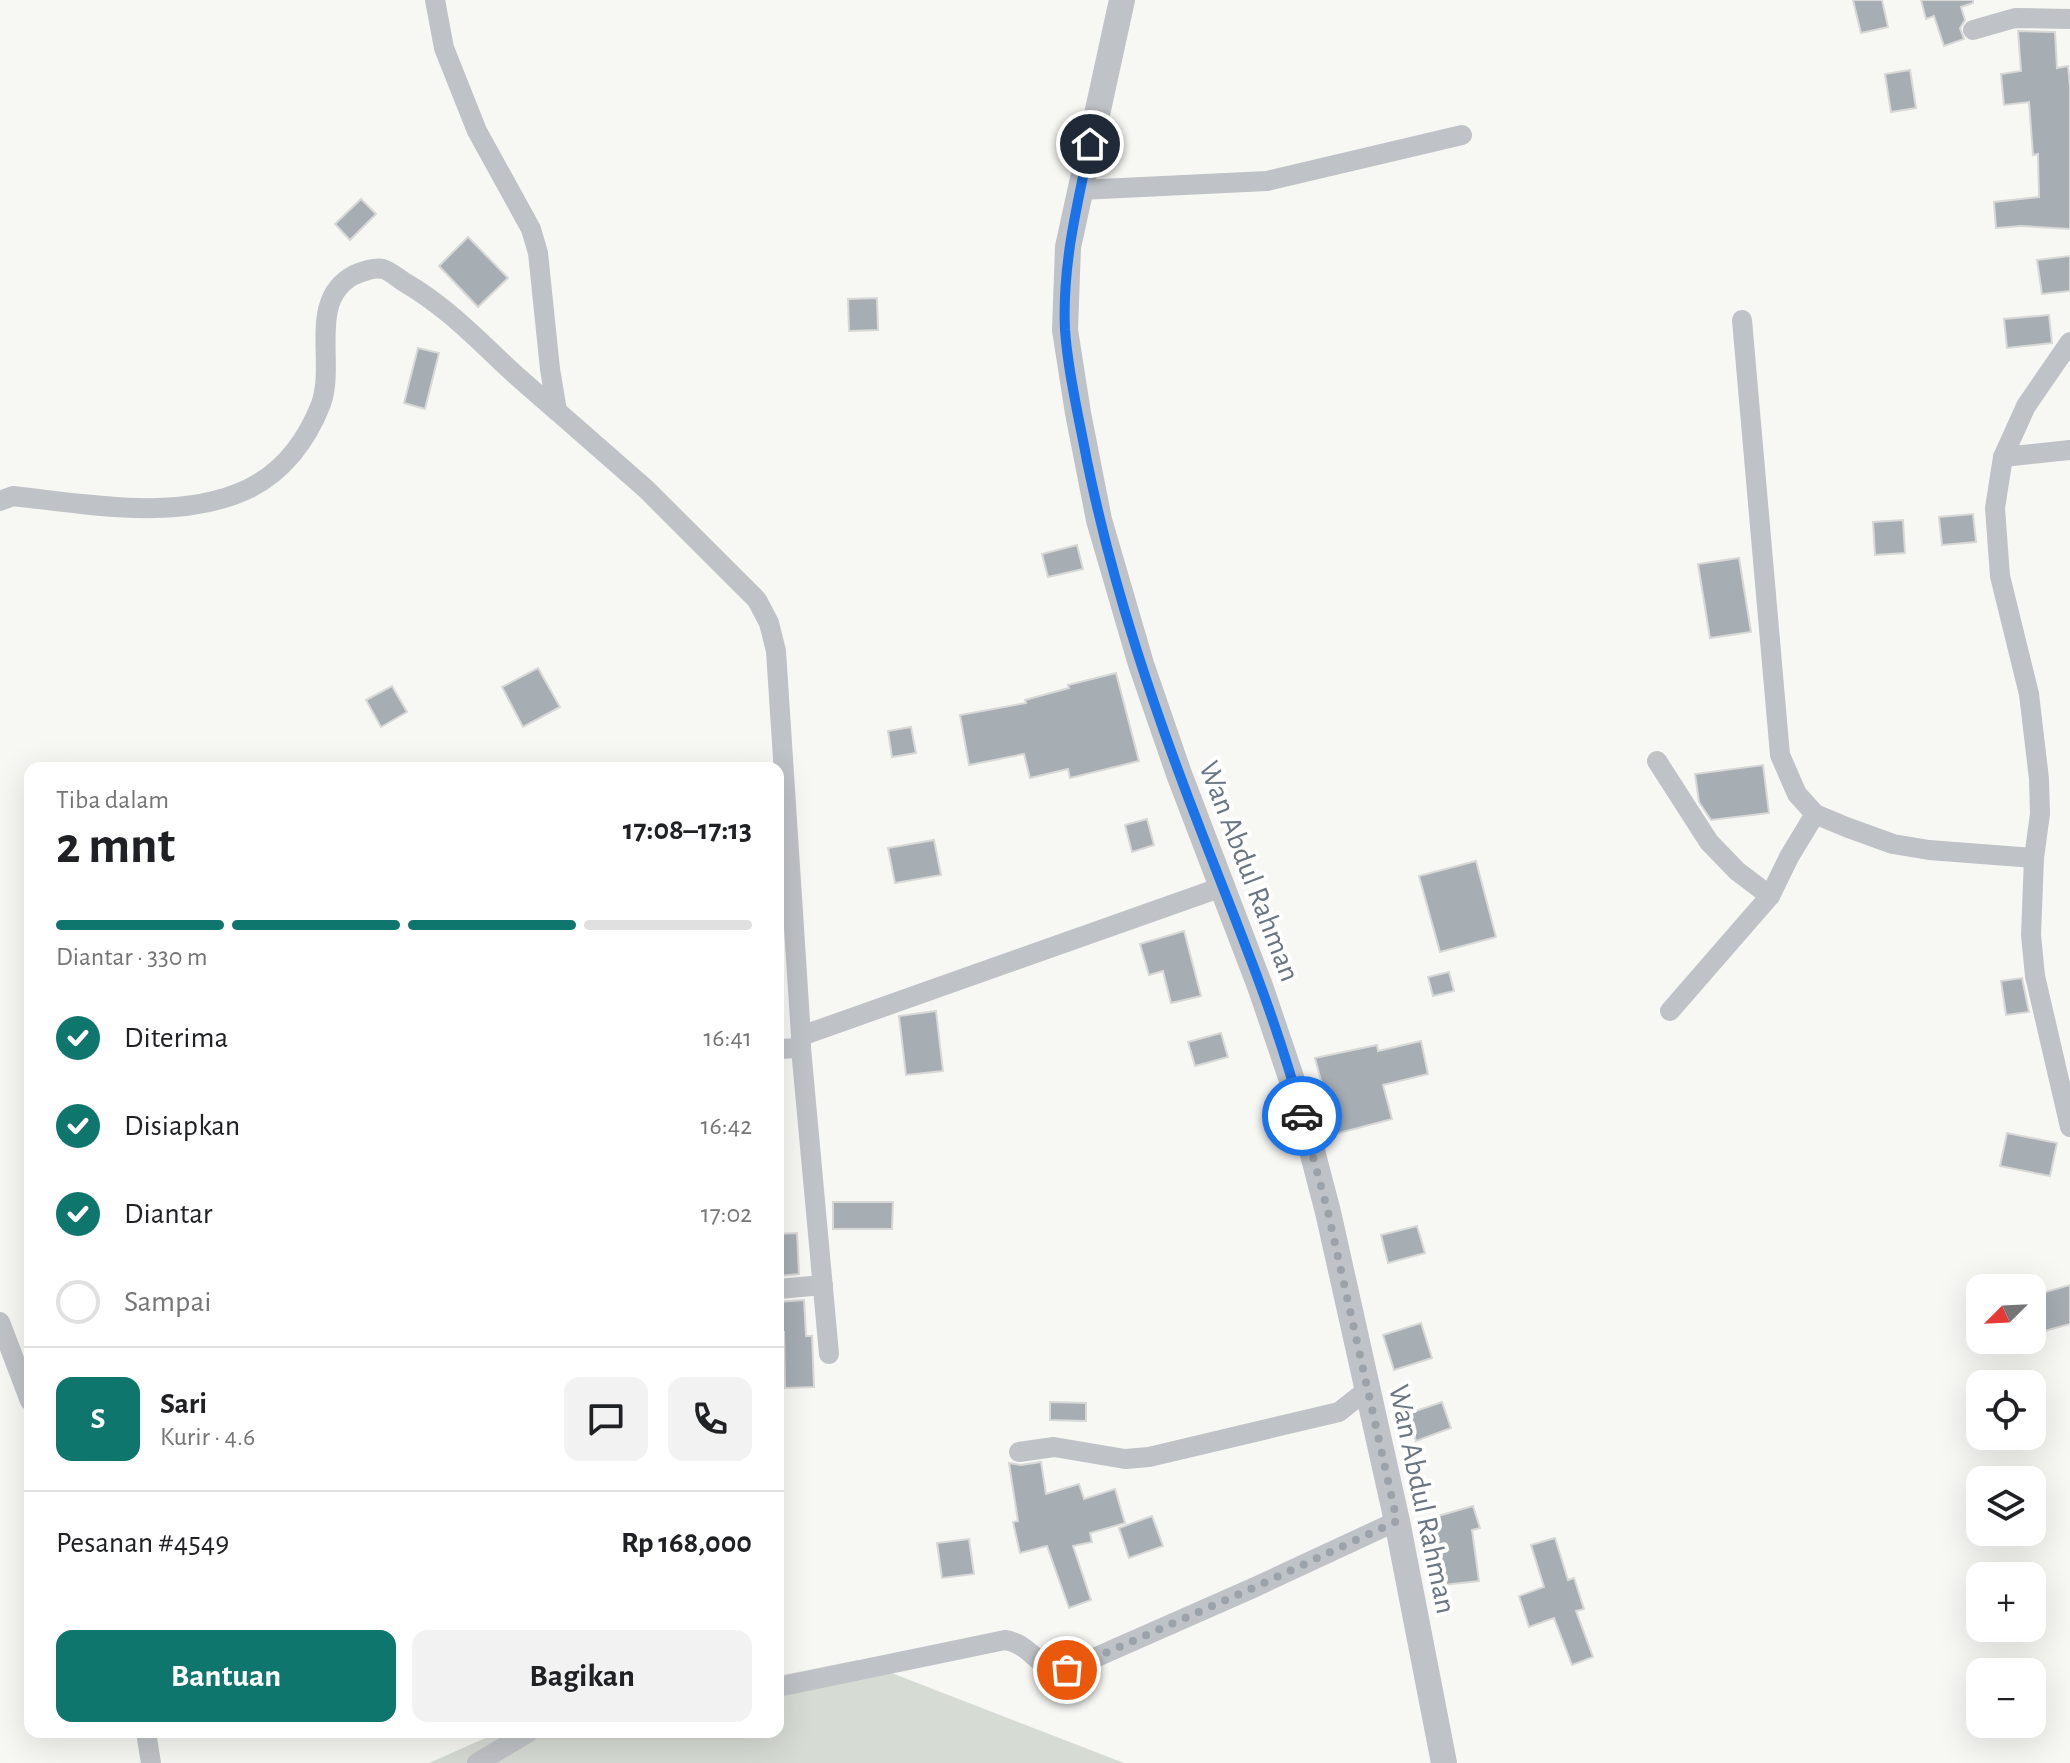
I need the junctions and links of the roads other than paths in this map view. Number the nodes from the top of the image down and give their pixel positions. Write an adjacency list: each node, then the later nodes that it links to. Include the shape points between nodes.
1 (435, 0): 10 (street, via 444,48 477,131 531,229)
2 (1122, 0): 6 (street, Wan Abdul Rahman)
3 (2070, 19): 4 (street, via 2015,18)
4 (1973, 30)
5 (1462, 135): 6 (street, via 1267,181)
6 (1080, 190): 19 (street, Wan Abdul Rahman, via 1068,247 1065,330 1096,505 1141,664)
7 (1742, 320): 16 (street, via 1780,755 1797,794)
8 (2070, 342): 9 (street)
9 (2062, 367): 12 (street, via 2026,406)
10 (557, 411): 13 (street, via 424,293 382,269 361,272 331,295 322,402 297,450 281,468 247,490 204,503 161,507 13,496); 15 (street, via 646,489 757,600 776,651)
11 (2070, 450): 12 (street)
12 (2003, 457): 18 (street, via 1995,508 2000,576 2029,694 2040,814)
13 (0, 501)
14 (1657, 761): 20 (street, via 1709,842)
15 (781, 762)
16 (1815, 814): 18 (street, via 1893,844); 20 (street)
17 (784, 830): 22 (street)
18 (2034, 858): 24 (street, via 2035,976)
19 (1222, 887): 22 (street); 30 (street, Wan Abdul Rahman, via 1299,1101)
20 (1770, 896): 21 (street)
21 (1670, 1011)
22 (801, 1042): 23 (street); 25 (street)
23 (784, 1047)
24 (2070, 1127)
25 (823, 1285): 26 (street); 28 (street)
26 (784, 1288)
27 (0, 1322): 29 (street)
28 (829, 1354)
29 (24, 1385)
30 (1368, 1389): 31 (street, via 1339,1412 1149,1457 1125,1459 1054,1447); 32 (street, Wan Abdul Rahman)
31 (1019, 1452)
32 (1397, 1521): 33 (street, via 1067,1670 1047,1668 1016,1641 1005,1640); 38 (street, Wan Abdul Rahman)
33 (784, 1686)
34 (147, 1738): 36 (street)
35 (519, 1738): 37 (street)
36 (151, 1763)
37 (477, 1763)
38 (1444, 1763)

